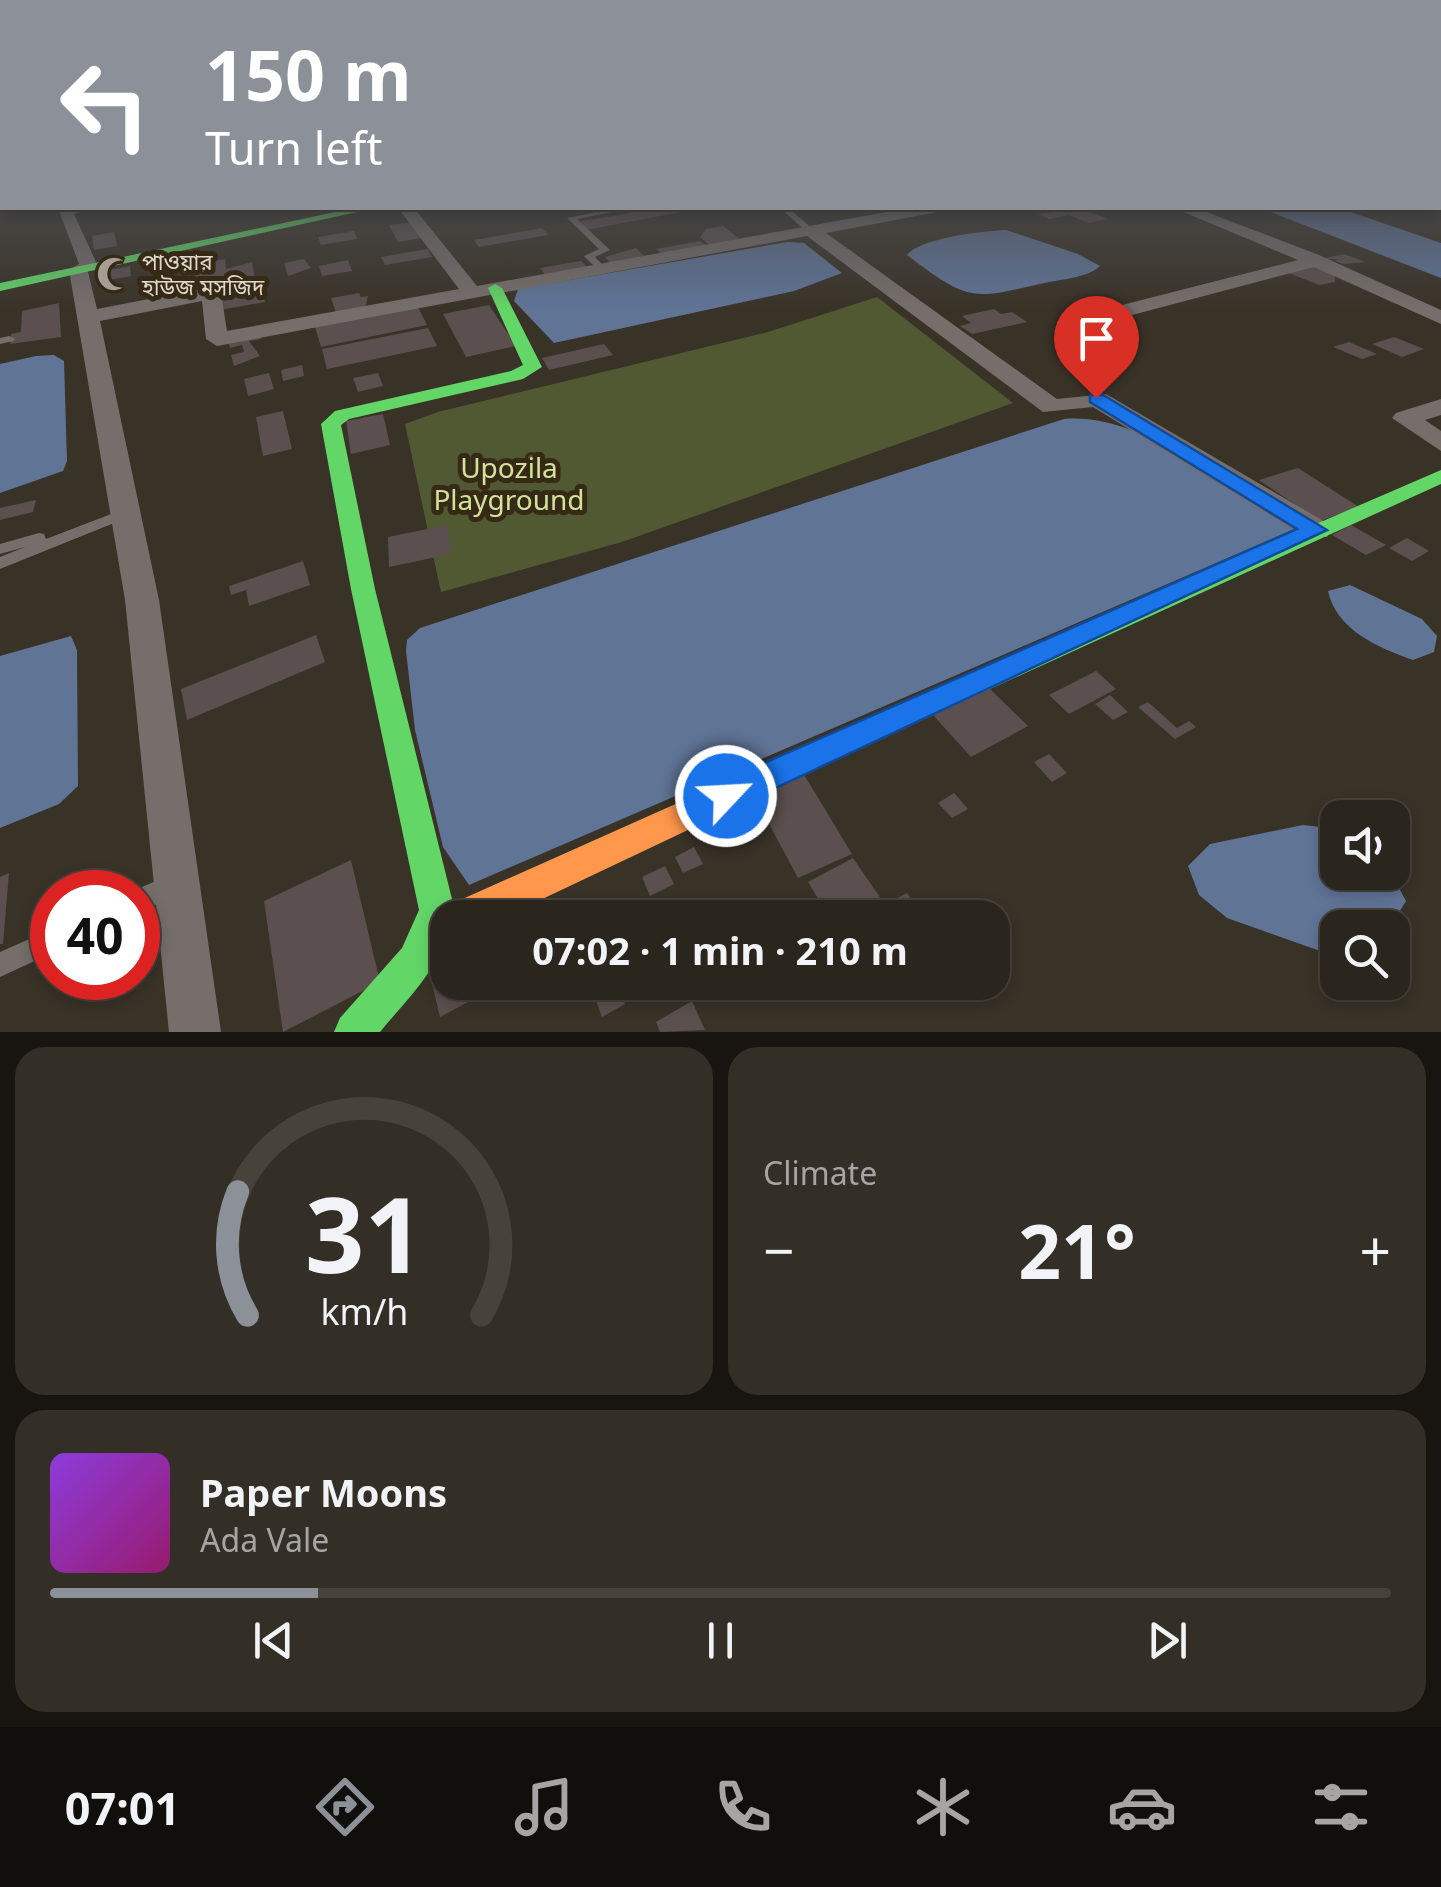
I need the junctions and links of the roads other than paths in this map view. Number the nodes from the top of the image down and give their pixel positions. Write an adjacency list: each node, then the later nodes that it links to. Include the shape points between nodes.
1 (65, 214): 11 (street)
2 (317, 214): 11 (street)
3 (339, 214): 11 (street)
4 (412, 214): 14 (street)
5 (593, 214): 12 (lane, via 571,218 605,250 589,256)
6 (791, 214): 9 (lane)
7 (898, 214): 9 (street)
8 (1198, 214): 10 (street)
9 (810, 230): 12 (street); 22 (street, via 1052,407 1096,398)
10 (1316, 261): 16 (street); 17 (street)
11 (83, 266): 13 (street); 15 (street)
12 (601, 268): 14 (street)
13 (0, 284)
14 (484, 291): 15 (street, via 217,339 211,293); 27 (street, via 533,367 342,414 331,424)
15 (90, 317): 21 (street)
16 (1441, 318)
17 (1084, 322)
18 (1441, 407): 19 (street, via 1405,418)
19 (1441, 442)
20 (1441, 476): 22 (street)
21 (124, 514): 23 (lane); 24 (lane); 25 (street, via 157,698)
22 (1316, 530): 28 (street)
23 (0, 549)
24 (0, 563)
25 (175, 884): 26 (lane); 32 (street)
26 (160, 891)
27 (434, 900)
28 (500, 900)
29 (430, 945): 33 (street)
30 (30, 951): 31 (lane)
31 (0, 965)
32 (195, 1032)
33 (354, 1032)

